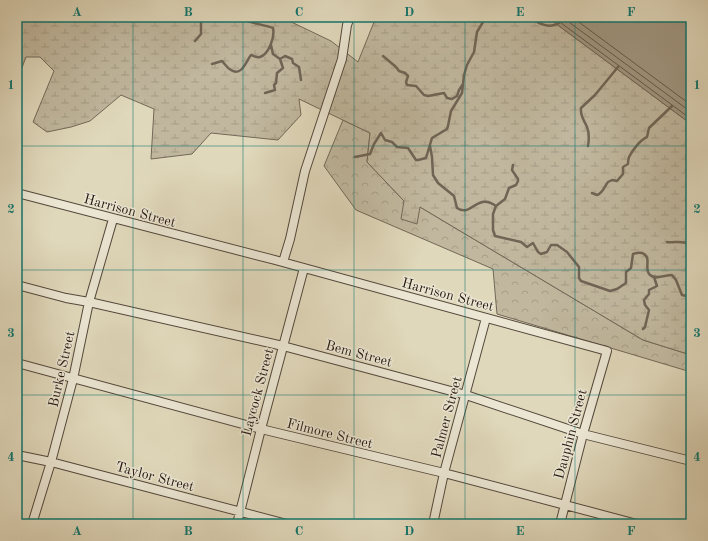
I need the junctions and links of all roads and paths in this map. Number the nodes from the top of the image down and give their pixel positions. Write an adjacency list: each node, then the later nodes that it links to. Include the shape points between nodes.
1 (350, 17): 4 (street, via 342,59 305,171)
2 (17, 193): 3 (street, Harrison Street)
3 (113, 219): 4 (street, Harrison Street); 7 (street, Burke Street)
4 (283, 262): 5 (street, Harrison Street)
5 (304, 268): 8 (street, Harrison Street); 9 (street, Laycock Street)
6 (17, 285): 7 (street, Bem Street)
7 (89, 302): 9 (street, Bem Street); 12 (street, Burke Street)
8 (486, 318): 10 (street, Harrison Street); 13 (street, Palmer Street)
9 (283, 346): 13 (street, Bem Street); 14 (street, Laycock Street)
10 (607, 351): 15 (street, Dauphin Street)
11 (17, 363): 12 (street, Filmore Street)
12 (72, 379): 14 (street, Filmore Street); 18 (street, Burke Street)
13 (466, 395): 15 (street, Bem Street); 19 (street, Palmer Street)
14 (261, 430): 19 (street, Filmore Street); 21 (street, Laycock Street)
15 (583, 434): 17 (street, Bem Street); 20 (street, Dauphin Street)
16 (17, 455): 18 (street, Taylor Street)
17 (691, 461)
18 (51, 462): 21 (street, Taylor Street); 22 (street, Burke Street)
19 (444, 474): 20 (street, Filmore Street); 25 (street, Palmer Street)
20 (564, 505): 26 (street, Dauphin Street); 27 (street, Filmore Street)
21 (240, 512): 23 (street, Laycock Street); 24 (street, Taylor Street)
22 (32, 524)
23 (237, 524)
24 (287, 524)
25 (433, 524)
26 (560, 524)
27 (637, 524)

